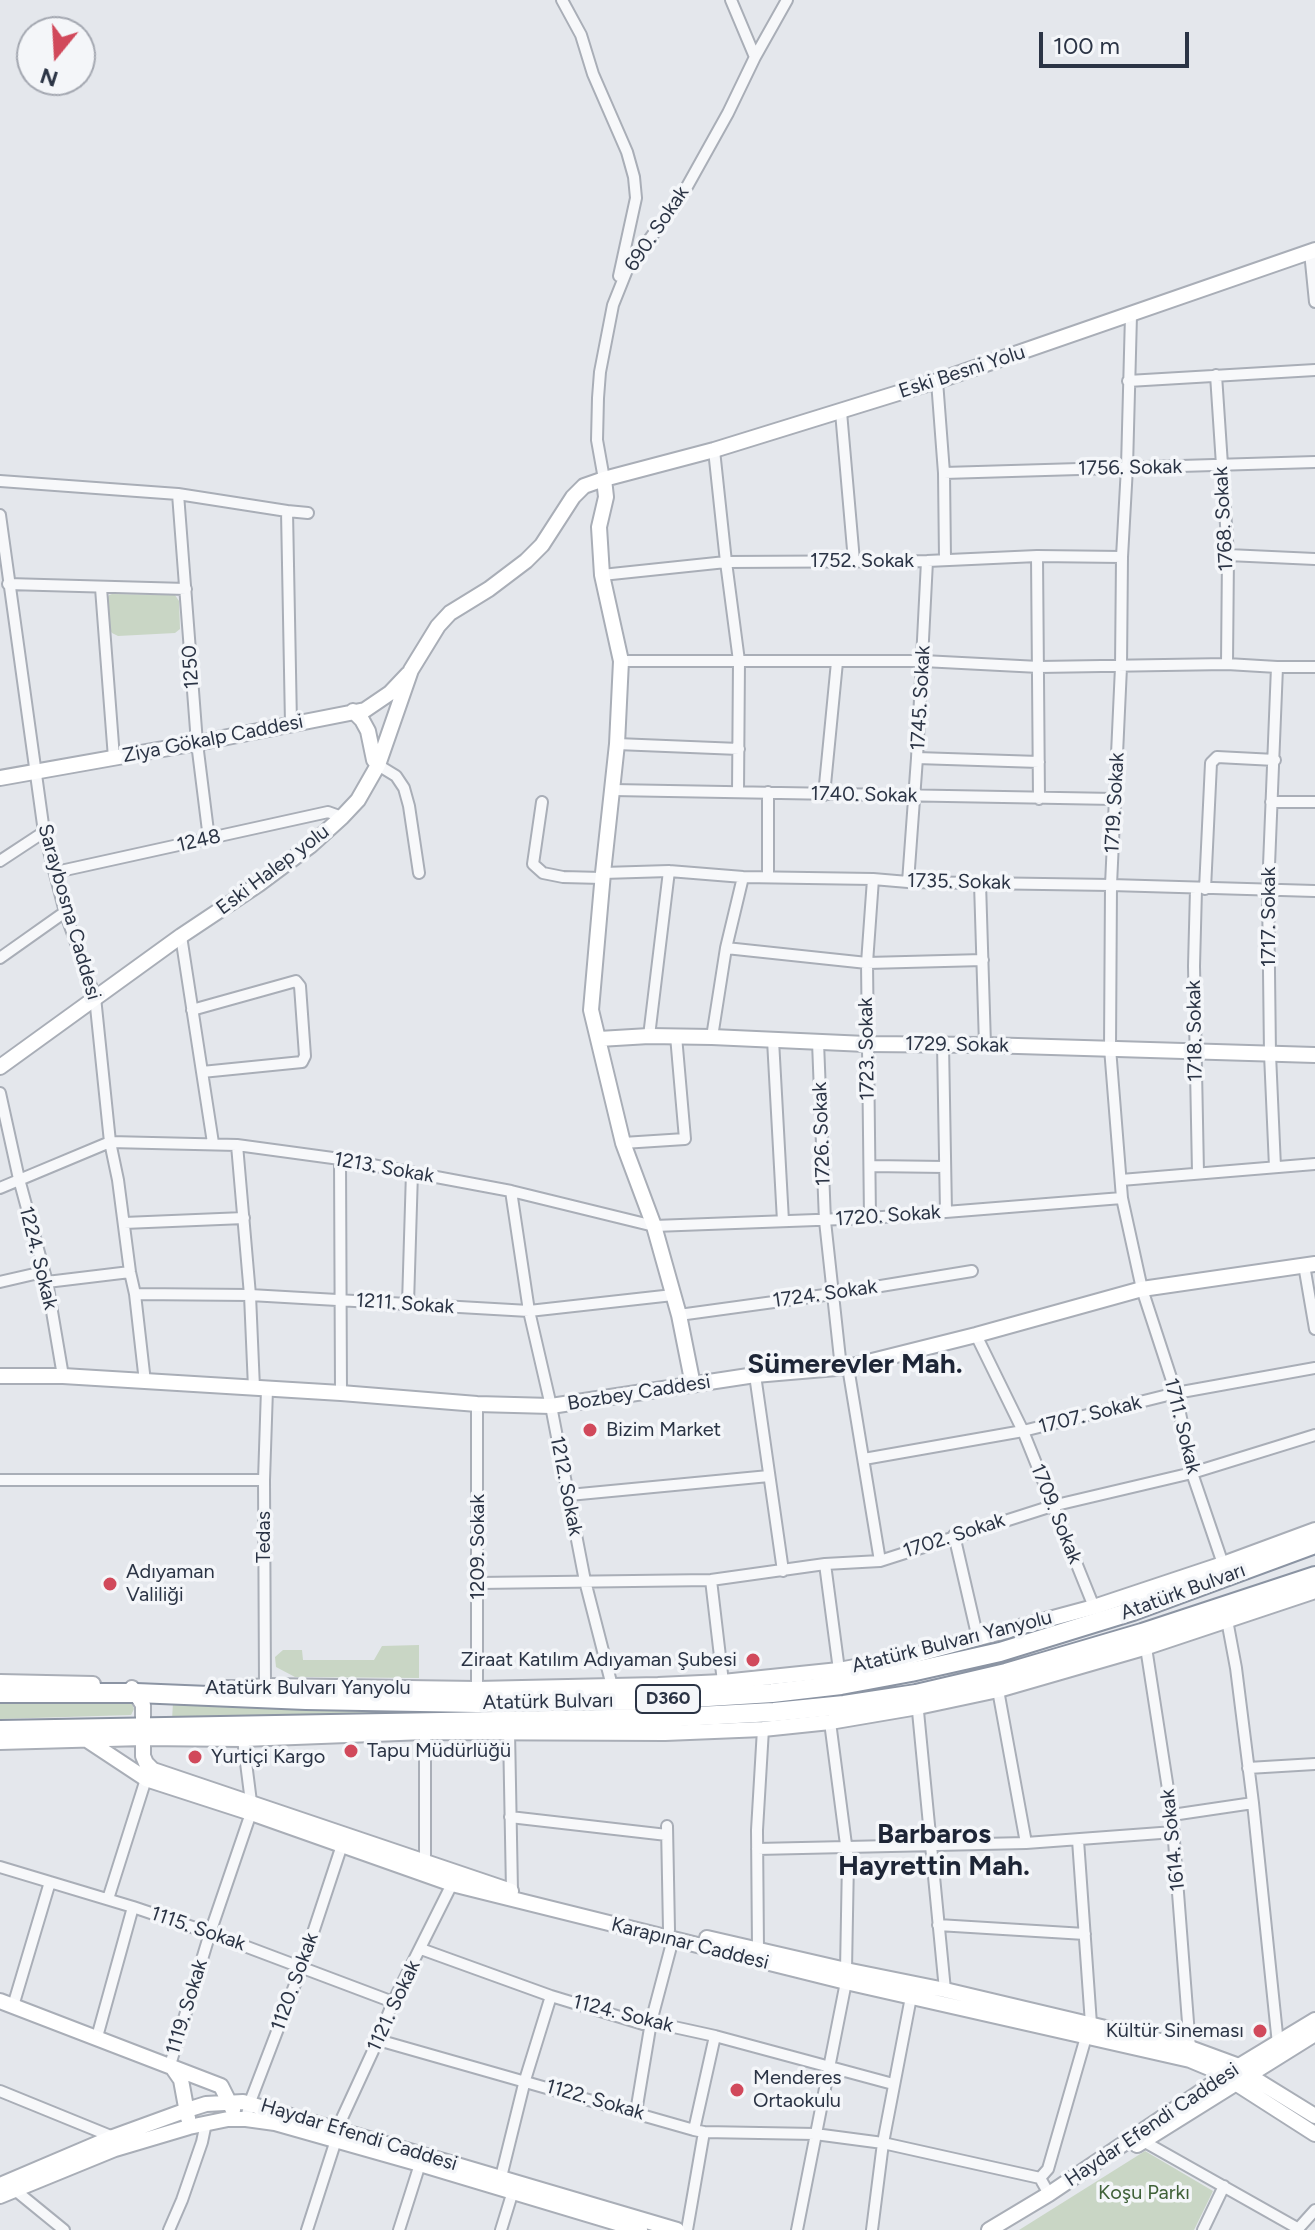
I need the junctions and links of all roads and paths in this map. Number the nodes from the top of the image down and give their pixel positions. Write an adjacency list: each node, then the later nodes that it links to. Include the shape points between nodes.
1 (562, 0): 7 (street, via 581,35 634,177 636,198)
2 (731, 0): 4 (street)
3 (787, 0): 4 (street, 690. Sokak)
4 (755, 57): 7 (street, 690. Sokak, via 684,192 627,270)
5 (1313, 251): 6 (street); 8 (street, Eski Besni Yolu)
6 (1315, 302)
7 (613, 305): 19 (street, 690. Sokak, via 598,398 597,440)
8 (1131, 315): 11 (street, Eski Besni Yolu); 12 (street, 1719. Sokak)
9 (1315, 370): 10 (street)
10 (1216, 375): 12 (street); 16 (street, 1768. Sokak)
11 (937, 381): 13 (street, Eski Besni Yolu); 18 (street)
12 (1128, 381): 17 (street, 1719. Sokak)
13 (841, 412): 14 (street, Eski Besni Yolu); 30 (street)
14 (714, 450): 19 (street, Eski Besni Yolu); 32 (street)
15 (1315, 462): 16 (street, 1756. Sokak)
16 (1221, 466): 17 (street, 1756. Sokak); 25 (street, 1768. Sokak)
17 (1127, 467): 18 (street, 1756. Sokak); 27 (street, 1719. Sokak)
18 (944, 473): 28 (street)
19 (604, 479): 33 (street); 47 (street, Eski Halep yolu, via 573,497 526,561 450,613)
20 (0, 481): 21 (street)
21 (178, 494): 22 (street); 36 (street, 1250)
22 (287, 511): 23 (street); 49 (street)
23 (308, 513)
24 (0, 515): 34 (street, Saraybosna Caddesi)
25 (1228, 555): 29 (street); 42 (street, 1768. Sokak)
26 (1037, 556): 27 (street, 1752. Sokak); 28 (street, 1752. Sokak); 43 (street)
27 (1122, 557): 44 (street, 1719. Sokak)
28 (945, 559): 31 (street, 1752. Sokak)
29 (1315, 559)
30 (854, 561): 31 (street, 1752. Sokak); 32 (street, 1752. Sokak)
31 (927, 561): 40 (street, 1745. Sokak)
32 (726, 562): 33 (street, 1752. Sokak); 39 (street)
33 (602, 575): 38 (street)
34 (8, 584): 35 (street); 37 (street, Saraybosna Caddesi)
35 (101, 588): 36 (street); 53 (street)
36 (186, 589): 50 (street, 1250)
37 (6, 605): 58 (street, Saraybosna Caddesi)
38 (621, 661): 39 (street); 51 (street)
39 (739, 661): 41 (street); 52 (street)
40 (923, 661): 41 (street); 43 (street); 54 (street, 1745. Sokak)
41 (837, 662): 63 (street)
42 (1227, 664): 44 (street); 45 (street)
43 (1039, 667): 44 (street); 56 (street)
44 (1121, 667): 66 (street, 1719. Sokak)
45 (1277, 667): 46 (street); 55 (street, 1717. Sokak)
46 (1315, 667)
47 (411, 670): 48 (street, Ziya Gökalp Caddesi, via 376,703); 57 (street, Eski Halep yolu)
48 (353, 711): 49 (street, Ziya Gökalp Caddesi); 57 (street, via 368,731)
49 (291, 724): 50 (street, Ziya Gökalp Caddesi)
50 (197, 743): 53 (street, Ziya Gökalp Caddesi); 72 (street, 1250)
51 (617, 744): 52 (street); 60 (street)
52 (739, 749): 61 (street)
53 (114, 758): 58 (street, Ziya Gökalp Caddesi)
54 (917, 758): 56 (street); 64 (street, 1745. Sokak)
55 (1275, 760): 68 (street, 1717. Sokak); 84 (street, 1718. Sokak, via 1217,757 1211,763)
56 (1039, 762): 65 (street)
57 (378, 765): 70 (street, Eski Halep yolu); 76 (street, via 404,788)
58 (34, 771): 59 (street, Ziya Gökalp Caddesi); 71 (street, Saraybosna Caddesi)
59 (0, 778)
60 (613, 790): 61 (street, 1740. Sokak); 77 (street)
61 (738, 792): 62 (street, 1740. Sokak)
62 (768, 792): 63 (street, 1740. Sokak); 79 (street)
63 (824, 795): 64 (street, 1740. Sokak)
64 (914, 796): 65 (street, 1740. Sokak); 81 (street, 1745. Sokak)
65 (1039, 799): 66 (street, 1740. Sokak)
66 (1115, 799): 83 (street, 1719. Sokak)
67 (542, 802): 77 (street, 1735. Sokak, via 533,864 543,873 563,877)
68 (1271, 802): 69 (street); 85 (street, 1717. Sokak)
69 (1315, 802)
70 (342, 817): 72 (street, 1248, via 328,812); 88 (street, Eski Halep yolu, via 259,884)
71 (44, 832): 73 (street); 75 (street, Saraybosna Caddesi)
72 (209, 839): 75 (street, 1248)
73 (0, 861)
74 (669, 871): 77 (street, 1735. Sokak); 78 (street, 1735. Sokak); 95 (street)
75 (56, 872): 87 (street, Saraybosna Caddesi)
76 (419, 873)
77 (602, 876): 98 (street, via 591,1010)
78 (743, 877): 79 (street, 1735. Sokak); 89 (street)
79 (768, 877): 80 (street, 1735. Sokak)
80 (873, 879): 81 (street, 1735. Sokak); 92 (street, 1723. Sokak)
81 (908, 882): 82 (street, 1735. Sokak)
82 (980, 883): 83 (street, 1735. Sokak); 91 (street)
83 (1111, 885): 84 (street, 1735. Sokak); 104 (street, 1719. Sokak)
84 (1201, 889): 85 (street, 1735. Sokak); 105 (street, 1718. Sokak, via 1194,966)
85 (1268, 890): 86 (street, 1735. Sokak); 106 (street, 1717. Sokak)
86 (1315, 891)
87 (65, 912): 90 (street); 93 (street, Saraybosna Caddesi)
88 (181, 936): 93 (street, Eski Halep yolu); 94 (street)
89 (726, 948): 92 (street); 97 (street)
90 (0, 958)
91 (983, 960): 92 (street); 103 (street)
92 (867, 963): 101 (street, 1723. Sokak)
93 (95, 997): 108 (street, Eski Halep yolu); 111 (street, Saraybosna Caddesi)
94 (192, 1010): 109 (street); 109 (street, via 296,981 300,986 302,1062)
95 (649, 1036): 96 (street, 1729. Sokak); 98 (street, 1729. Sokak)
96 (676, 1036): 97 (street, 1729. Sokak); 113 (street, via 685,1139)
97 (712, 1037): 99 (street, 1729. Sokak)
98 (599, 1039): 113 (street)
99 (773, 1040): 100 (street, 1729. Sokak); 130 (street)
100 (818, 1042): 101 (street, 1729. Sokak); 131 (street, 1726. Sokak)
101 (866, 1044): 102 (street, 1729. Sokak); 117 (street, 1723. Sokak)
102 (943, 1044): 103 (street, 1729. Sokak); 118 (street)
103 (985, 1045): 104 (street, 1729. Sokak)
104 (1110, 1048): 105 (street, 1729. Sokak); 123 (street, 1719. Sokak)
105 (1196, 1051): 106 (street, 1729. Sokak); 121 (street, 1718. Sokak)
106 (1270, 1054): 107 (street, 1729. Sokak); 119 (street, 1717. Sokak)
107 (1315, 1055)
108 (0, 1067)
109 (202, 1072): 112 (street)
110 (0, 1093): 122 (street, 1224. Sokak)
111 (110, 1142): 112 (street, 1213. Sokak); 122 (street); 132 (street, Saraybosna Caddesi)
112 (213, 1143): 114 (street, 1213. Sokak)
113 (623, 1143): 133 (street)
114 (237, 1145): 115 (street, 1213. Sokak); 128 (street, Tedas)
115 (340, 1159): 120 (street, 1213. Sokak); 144 (street)
116 (1315, 1164): 119 (street)
117 (870, 1166): 118 (street); 129 (street, 1723. Sokak)
118 (945, 1167): 127 (street)
119 (1275, 1167): 121 (street)
120 (412, 1172): 125 (street, 1213. Sokak); 145 (street)
121 (1198, 1173): 123 (street)
122 (19, 1179): 124 (street); 137 (street, 1224. Sokak)
123 (1121, 1180): 126 (street, 1719. Sokak)
124 (0, 1188)
125 (511, 1191): 133 (street, 1213. Sokak); 146 (street, 1212. Sokak)
126 (1122, 1198): 127 (street, 1720. Sokak); 139 (street, 1719. Sokak)
127 (946, 1212): 129 (street, 1720. Sokak)
128 (244, 1218): 132 (street); 142 (street, Tedas)
129 (870, 1218): 131 (street, 1720. Sokak)
130 (783, 1221): 131 (street, 1720. Sokak); 133 (street, 1720. Sokak)
131 (825, 1221): 141 (street, 1726. Sokak)
132 (124, 1223): 136 (street, Saraybosna Caddesi)
133 (654, 1226): 143 (street)
134 (1309, 1264): 139 (street, Bozbey Caddesi); 148 (street)
135 (972, 1271): 141 (street, 1724. Sokak)
136 (130, 1272): 137 (street); 140 (street, Saraybosna Caddesi)
137 (45, 1277): 138 (street); 154 (street, 1224. Sokak)
138 (0, 1282)
139 (1142, 1289): 149 (street, Bozbey Caddesi); 159 (street, 1711. Sokak)
140 (135, 1294): 142 (street, 1211. Sokak); 155 (street, Saraybosna Caddesi)
141 (832, 1294): 147 (street, 1724. Sokak); 150 (street, 1726. Sokak)
142 (250, 1295): 144 (street, 1211. Sokak); 157 (street, Tedas)
143 (673, 1295): 146 (street, 1211. Sokak); 147 (street)
144 (340, 1300): 145 (street, 1211. Sokak); 158 (street)
145 (408, 1304): 146 (street, 1211. Sokak)
146 (529, 1311): 161 (street, 1212. Sokak)
147 (679, 1315): 156 (street)
148 (1315, 1329)
149 (976, 1335): 150 (street, Bozbey Caddesi); 162 (street, 1709. Sokak)
150 (844, 1367): 152 (street, Bozbey Caddesi); 164 (street, 1726. Sokak)
151 (1315, 1368): 159 (street, 1707. Sokak)
152 (755, 1375): 156 (street, Bozbey Caddesi); 166 (street)
153 (0, 1376): 154 (street, Bozbey Caddesi)
154 (63, 1376): 155 (street, Bozbey Caddesi)
155 (145, 1382): 157 (street, Bozbey Caddesi)
156 (693, 1385): 161 (street, Bozbey Caddesi)
157 (261, 1389): 158 (street, Bozbey Caddesi); 168 (street, Tedas)
158 (341, 1393): 160 (street, Bozbey Caddesi)
159 (1176, 1393): 162 (street, 1707. Sokak); 165 (street, 1711. Sokak)
160 (477, 1404): 161 (street, Bozbey Caddesi); 181 (street, 1209. Sokak)
161 (551, 1406): 169 (street, 1212. Sokak)
162 (1023, 1431): 164 (street, 1707. Sokak); 170 (street, 1709. Sokak)
163 (1315, 1435): 165 (street, 1702. Sokak)
164 (864, 1459): 174 (street, 1726. Sokak)
165 (1192, 1473): 170 (street, 1702. Sokak); 176 (street, 1711. Sokak)
166 (769, 1476): 169 (street); 177 (street)
167 (0, 1480): 168 (street)
168 (264, 1480): 191 (street, Tedas)
169 (569, 1495): 180 (street, 1212. Sokak)
170 (1052, 1506): 172 (street, 1702. Sokak); 184 (street, 1709. Sokak)
171 (1315, 1530): 176 (street, Atatürk Bulvarı Yanyolu)
172 (954, 1535): 174 (street, 1702. Sokak); 186 (street)
173 (1315, 1544): 193 (highway, Atatürk Bulvarı / D360, via 1133,1611 1000,1652 841,1685 660,1700 477,1703)
174 (880, 1561): 175 (street, 1702. Sokak)
175 (825, 1564): 177 (street, 1702. Sokak); 188 (street)
176 (1223, 1564): 184 (street, Atatürk Bulvarı Yanyolu)
177 (783, 1571): 179 (street, 1702. Sokak)
178 (1315, 1576): 183 (highway, Atatürk Bulvarı / D360)
179 (711, 1580): 180 (street, 1702. Sokak); 190 (street)
180 (585, 1581): 181 (street, 1702. Sokak); 192 (street, 1212. Sokak)
181 (478, 1583): 194 (street, 1209. Sokak)
182 (1315, 1591): 183 (street)
183 (1254, 1604): 185 (street); 187 (highway, Atatürk Bulvarı / D360)
184 (1094, 1607): 186 (street, Atatürk Bulvarı Yanyolu)
185 (1227, 1620): 187 (street); 208 (street)
186 (978, 1639): 188 (street, Atatürk Bulvarı Yanyolu)
187 (1144, 1640): 195 (street); 197 (highway, Atatürk Bulvarı / D360); 212 (street, 1614. Sokak)
188 (839, 1670): 190 (street, Atatürk Bulvarı Yanyolu)
189 (0, 1682): 193 (street, Atatürk Bulvarı Yanyolu)
190 (723, 1682): 192 (street, Atatürk Bulvarı Yanyolu)
191 (265, 1686): 193 (street, Atatürk Bulvarı Yanyolu); 194 (street, Atatürk Bulvarı Yanyolu)
192 (612, 1686): 194 (street, Atatürk Bulvarı Yanyolu)
193 (133, 1689): 196 (highway, Atatürk Bulvarı / D360); 203 (street, Karapınar Caddesi, via 143,1707)
194 (477, 1689)
195 (998, 1690): 197 (street); 216 (street)
196 (0, 1693)
197 (917, 1700): 198 (street); 203 (highway, Atatürk Bulvarı / D360, via 661,1718); 218 (street)
198 (830, 1722): 199 (street); 219 (street)
199 (763, 1729): 201 (street); 220 (street)
200 (0, 1730): 204 (highway, Atatürk Bulvarı / D360)
201 (509, 1731): 202 (street); 213 (street)
202 (425, 1732): 205 (street); 221 (street)
203 (143, 1733): 204 (highway, Atatürk Bulvarı / D360); 205 (street); 211 (street, Karapınar Caddesi, via 143,1756 153,1770)
204 (78, 1734): 206 (street); 209 (street, Karapınar Caddesi)
205 (243, 1739): 211 (street)
206 (0, 1742)
207 (1315, 1764): 208 (street)
208 (1248, 1768): 210 (street)
209 (146, 1779): 211 (street, Karapınar Caddesi); 226 (street)
210 (1253, 1803): 212 (street); 248 (street)
211 (251, 1807): 217 (street, Karapınar Caddesi); 221 (street, Karapınar Caddesi); 229 (street, 1119. Sokak)
212 (1172, 1815): 214 (street, 1614. Sokak)
213 (510, 1817): 225 (street); 230 (street, via 667,1831)
214 (1174, 1832): 215 (street); 249 (street, 1614. Sokak)
215 (1078, 1840): 216 (street); 231 (street)
216 (1026, 1843): 218 (street)
217 (342, 1845): 224 (street, Karapınar Caddesi); 234 (street, 1120. Sokak)
218 (930, 1845): 219 (street); 228 (street)
219 (847, 1847): 220 (street); 235 (street)
220 (757, 1849): 233 (street)
221 (425, 1862): 225 (street, Karapınar Caddesi)
222 (0, 1867): 223 (street, 1115. Sokak)
223 (50, 1882): 226 (street, 1115. Sokak); 240 (street)
224 (452, 1884): 230 (street, Karapınar Caddesi); 232 (street, 1121. Sokak)
225 (512, 1891): 230 (street, Karapınar Caddesi)
226 (108, 1899): 227 (street, 1115. Sokak)
227 (133, 1907): 229 (street, 1115. Sokak); 246 (street)
228 (938, 1925): 231 (street); 236 (street)
229 (210, 1933): 234 (street, 1115. Sokak); 251 (street, 1119. Sokak)
230 (671, 1934): 233 (street, Karapınar Caddesi); 235 (street, Karapınar Caddesi); 242 (street)
231 (1085, 1934): 243 (street)
232 (421, 1949): 237 (street, 1124. Sokak); 239 (street, 1121. Sokak)
233 (758, 1949): 235 (street, Karapınar Caddesi)
234 (302, 1966): 239 (street, 1115. Sokak); 259 (street, 1120. Sokak)
235 (846, 1976): 236 (street, Karapınar Caddesi); 238 (street, Karapınar Caddesi); 252 (street)
236 (945, 1990): 243 (street, Karapınar Caddesi)
237 (551, 1996): 242 (street, 1124. Sokak); 254 (street)
238 (911, 1997): 243 (street, Karapınar Caddesi); 256 (street)
239 (393, 2002): 247 (street, 1121. Sokak)
240 (6, 2003): 246 (street)
241 (1315, 2020): 248 (street, Haydar Efendi Caddesi)
242 (651, 2022): 245 (street, 1124. Sokak); 261 (street)
243 (1089, 2031): 249 (street, Karapınar Caddesi); 255 (street, Karapınar Caddesi, via 1190,2060); 276 (street, via 1048,2169)
244 (1315, 2034): 248 (street, Haydar Efendi Caddesi)
245 (715, 2036): 252 (street, 1124. Sokak); 267 (street)
246 (97, 2037): 251 (street)
247 (378, 2040): 254 (street, 1122. Sokak); 268 (street, 1121. Sokak)
248 (1284, 2047): 250 (street); 253 (street, Haydar Efendi Caddesi)
249 (1190, 2048): 253 (street, Karapınar Caddesi)
250 (1315, 2049)
251 (170, 2065): 258 (street, via 221,2086); 260 (street, via 181,2080)
252 (828, 2066): 256 (street, 1124. Sokak); 269 (street)
253 (1245, 2071): 255 (street, Haydar Efendi Caddesi); 262 (street, Karapınar Caddesi)
254 (525, 2080): 261 (street, 1122. Sokak); 275 (street)
255 (1231, 2080): 270 (street, Karapınar Caddesi); 272 (street, Haydar Efendi Caddesi); 280 (street, Haydar Efendi Caddesi)
256 (893, 2084): 273 (street)
257 (0, 2091): 271 (street)
258 (231, 2102): 259 (street, Haydar Efendi Caddesi); 260 (street, Haydar Efendi Caddesi); 263 (street)
259 (250, 2102): 264 (street, 1120. Sokak); 268 (street, Haydar Efendi Caddesi)
260 (187, 2110): 266 (street); 271 (street, Haydar Efendi Caddesi)
261 (636, 2112): 267 (street, 1122. Sokak)
262 (1315, 2116)
263 (228, 2119): 264 (street, Haydar Efendi Caddesi); 265 (street, Haydar Efendi Caddesi)
264 (246, 2119): 268 (street, Haydar Efendi Caddesi)
265 (206, 2123): 266 (street, Haydar Efendi Caddesi); 286 (street)
266 (189, 2127): 278 (street, Haydar Efendi Caddesi)
267 (699, 2131): 269 (street, 1122. Sokak); 292 (street)
268 (336, 2134): 274 (street, Haydar Efendi Caddesi); 275 (street, Haydar Efendi Caddesi); 287 (street, 1121. Sokak)
269 (815, 2134): 273 (street, 1122. Sokak); 293 (street)
270 (1315, 2134)
271 (113, 2137): 278 (street, Haydar Efendi Caddesi)
272 (1143, 2141): 277 (street); 296 (street, Haydar Efendi Caddesi)
273 (883, 2143): 276 (street, 1122. Sokak); 294 (street)
274 (420, 2164): 279 (street, Haydar Efendi Caddesi); 288 (street)
275 (501, 2177): 291 (street, Haydar Efendi Caddesi)
276 (1040, 2178): 280 (street)
277 (1224, 2186): 284 (street); 297 (street)
278 (7, 2188): 281 (street, Haydar Efendi Caddesi); 285 (street)
279 (513, 2191): 283 (street, Haydar Efendi Caddesi); 289 (street)
280 (1049, 2194): 295 (street, Haydar Efendi Caddesi)
281 (0, 2196)
282 (1315, 2210): 284 (street)
283 (602, 2225): 290 (street, Haydar Efendi Caddesi)
284 (1298, 2229)
285 (64, 2230)
286 (169, 2230)
287 (307, 2230)
288 (399, 2230)
289 (501, 2230)
290 (640, 2230)
291 (677, 2230)
292 (687, 2230)
293 (797, 2230)
294 (872, 2230)
295 (989, 2230)
296 (1006, 2230)
297 (1203, 2230)

